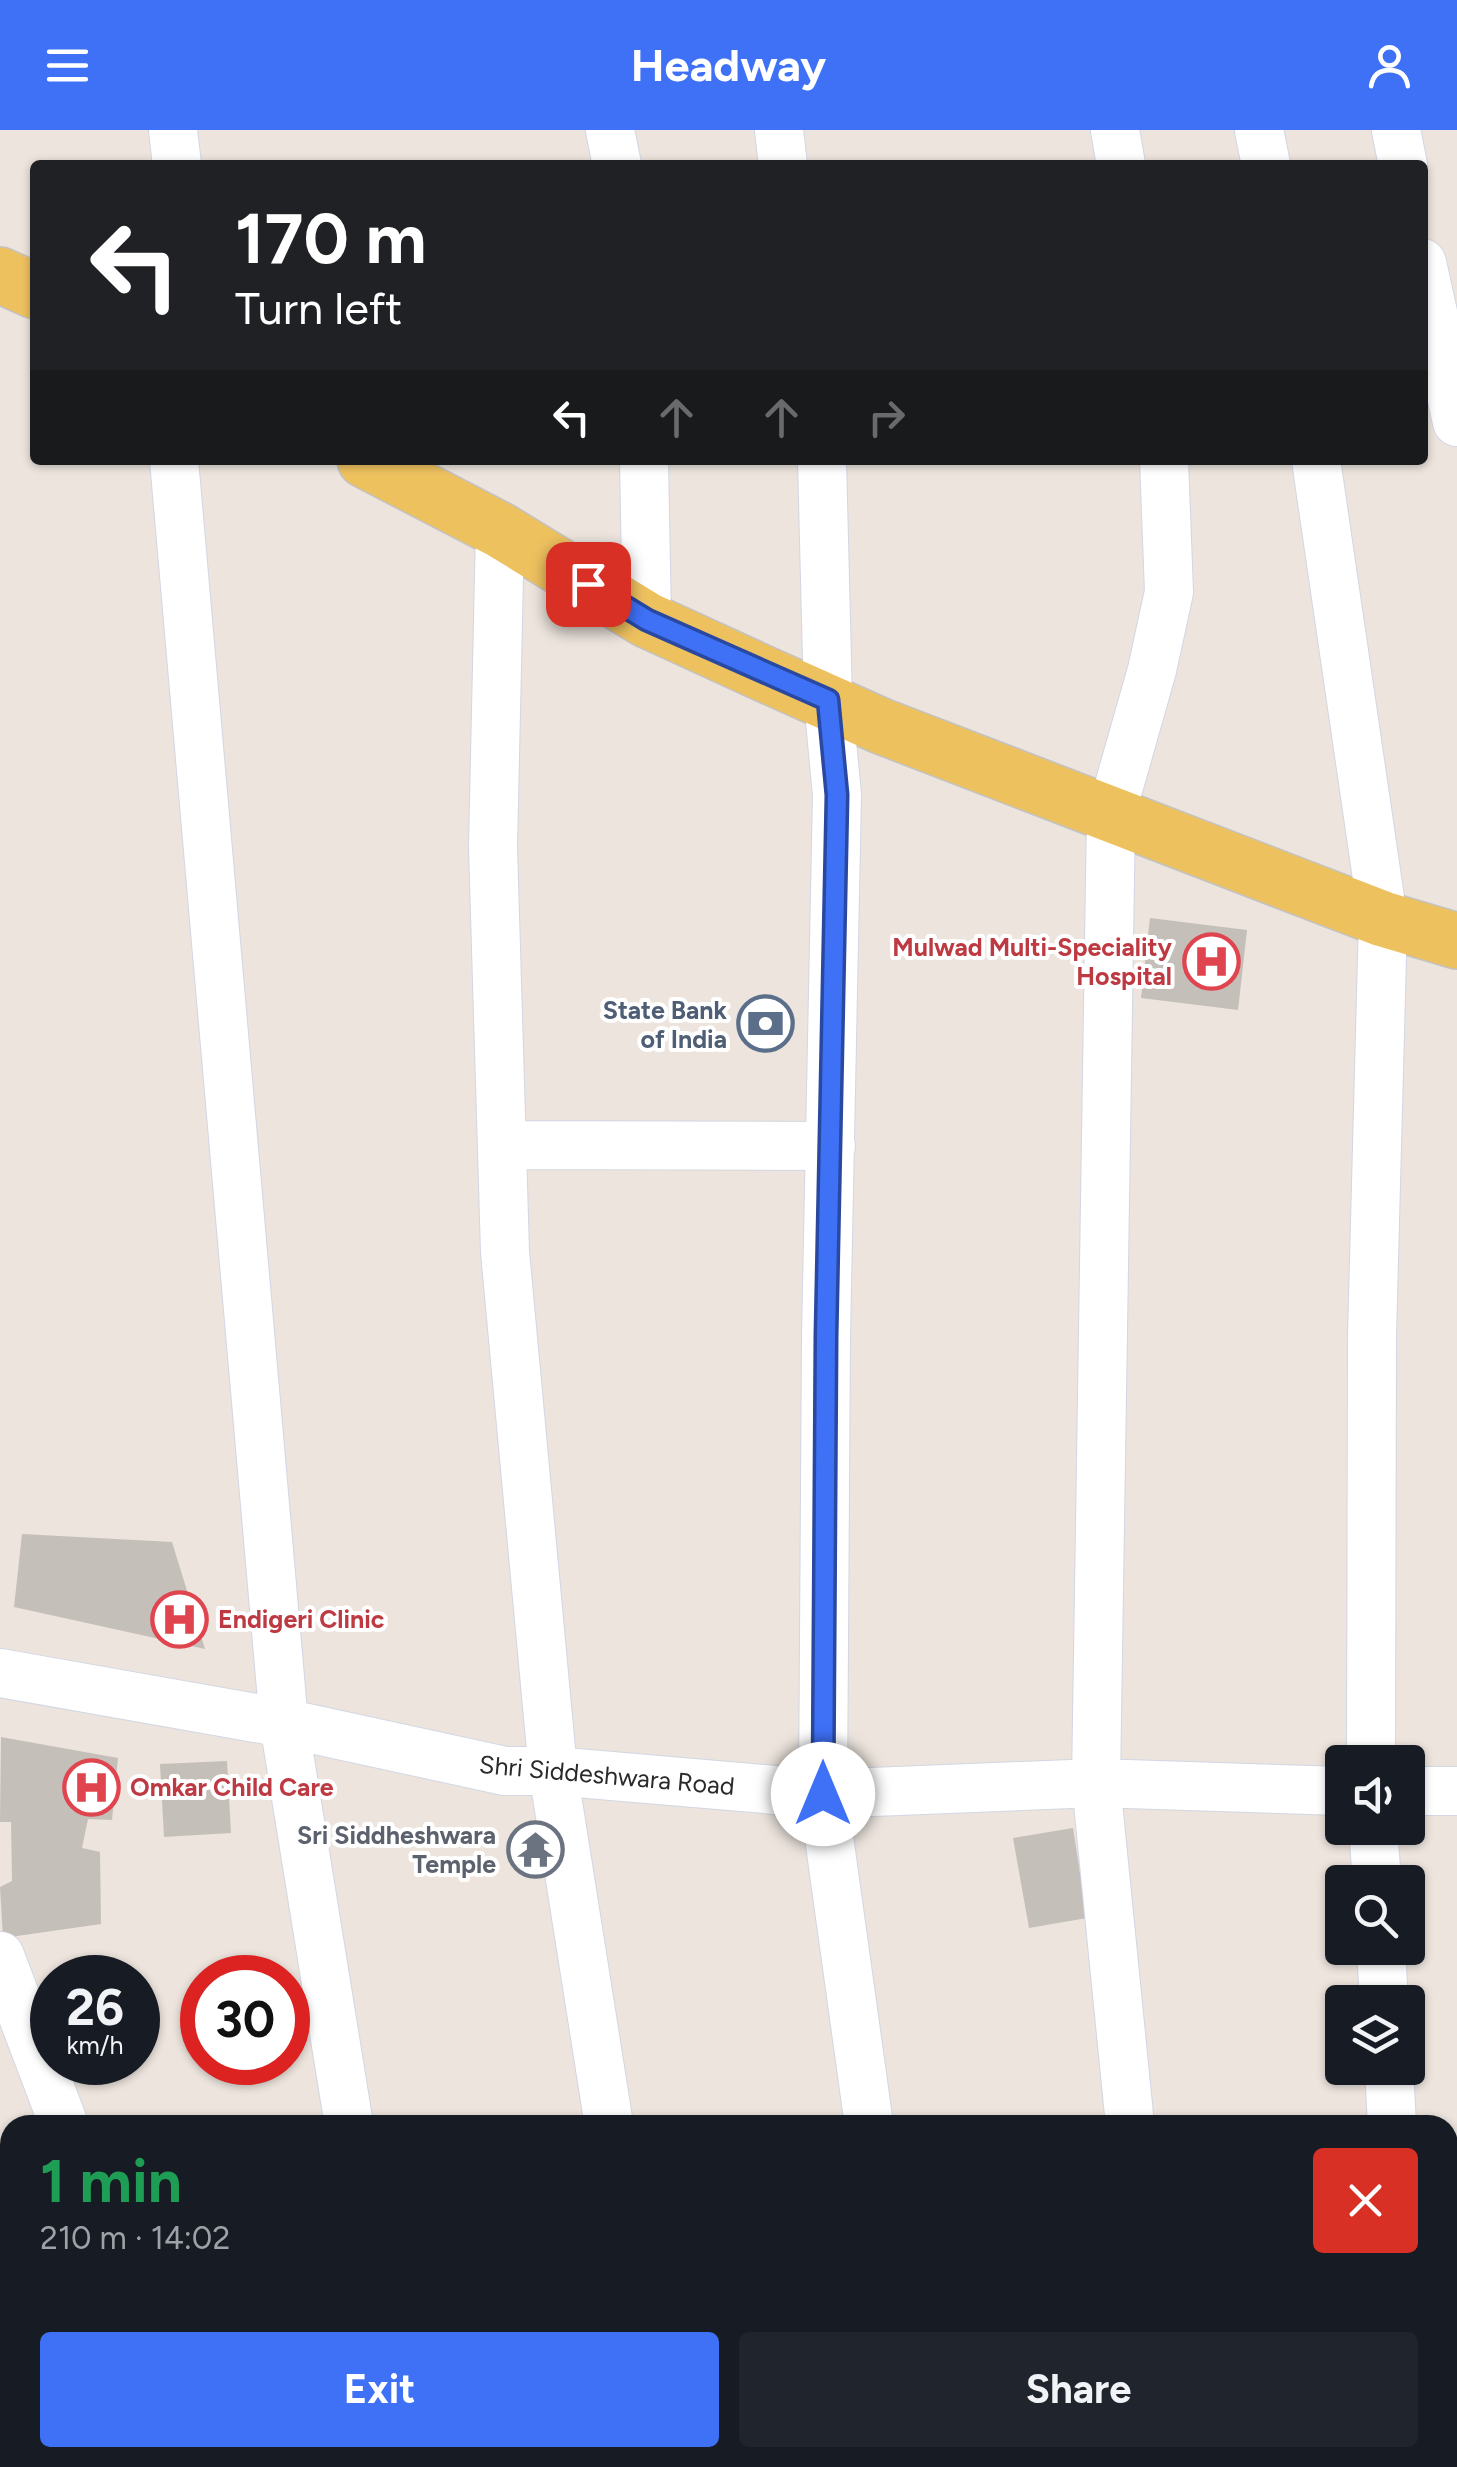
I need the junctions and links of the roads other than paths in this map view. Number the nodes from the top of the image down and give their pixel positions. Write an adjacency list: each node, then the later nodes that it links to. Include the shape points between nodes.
1 (173, 130): 7 (street)
2 (610, 130): 8 (street)
3 (780, 130): 9 (street)
4 (1114, 130): 10 (street)
5 (1259, 130): 11 (street)
6 (1396, 130): 12 (street)
7 (176, 160)
8 (615, 160)
9 (783, 160)
10 (1119, 160)
11 (1265, 160)
12 (1402, 160)
13 (0, 274): 14 (main road)
14 (30, 289)
15 (1428, 290): 16 (street)
16 (1457, 422)
17 (174, 465): 32 (street)
18 (375, 465): 23 (main road)
19 (644, 465): 24 (street)
20 (822, 465): 25 (street)
21 (1164, 465): 26 (street, via 1169,592)
22 (1317, 465): 27 (street)
23 (500, 530): 24 (main road); 29 (street, via 493,847)
24 (647, 620): 25 (main road)
25 (828, 700): 26 (main road); 30 (street, via 837,795)
26 (1111, 814): 27 (main road); 35 (street)
27 (1382, 920): 28 (main road); 33 (street)
28 (1450, 930)
29 (502, 1146): 30 (street); 34 (street)
30 (831, 1146): 39 (street)
31 (0, 1673): 32 (street, Shri Siddeshwara Road)
32 (284, 1723): 34 (street, Shri Siddeshwara Road, via 505,1771); 43 (street)
33 (1371, 1745)
34 (552, 1771): 39 (street, Shri Siddeshwara Road); 44 (street)
35 (1096, 1783): 36 (street, Shri Siddeshwara Road); 39 (street, Shri Siddeshwara Road); 46 (street)
36 (1325, 1790)
37 (1425, 1791): 38 (street)
38 (1457, 1791)
39 (823, 1794): 45 (street)
40 (0, 1956): 42 (street)
41 (1390, 2085): 47 (street)
42 (60, 2115)
43 (347, 2115)
44 (607, 2115)
45 (869, 2115)
46 (1129, 2115)
47 (1391, 2115)

